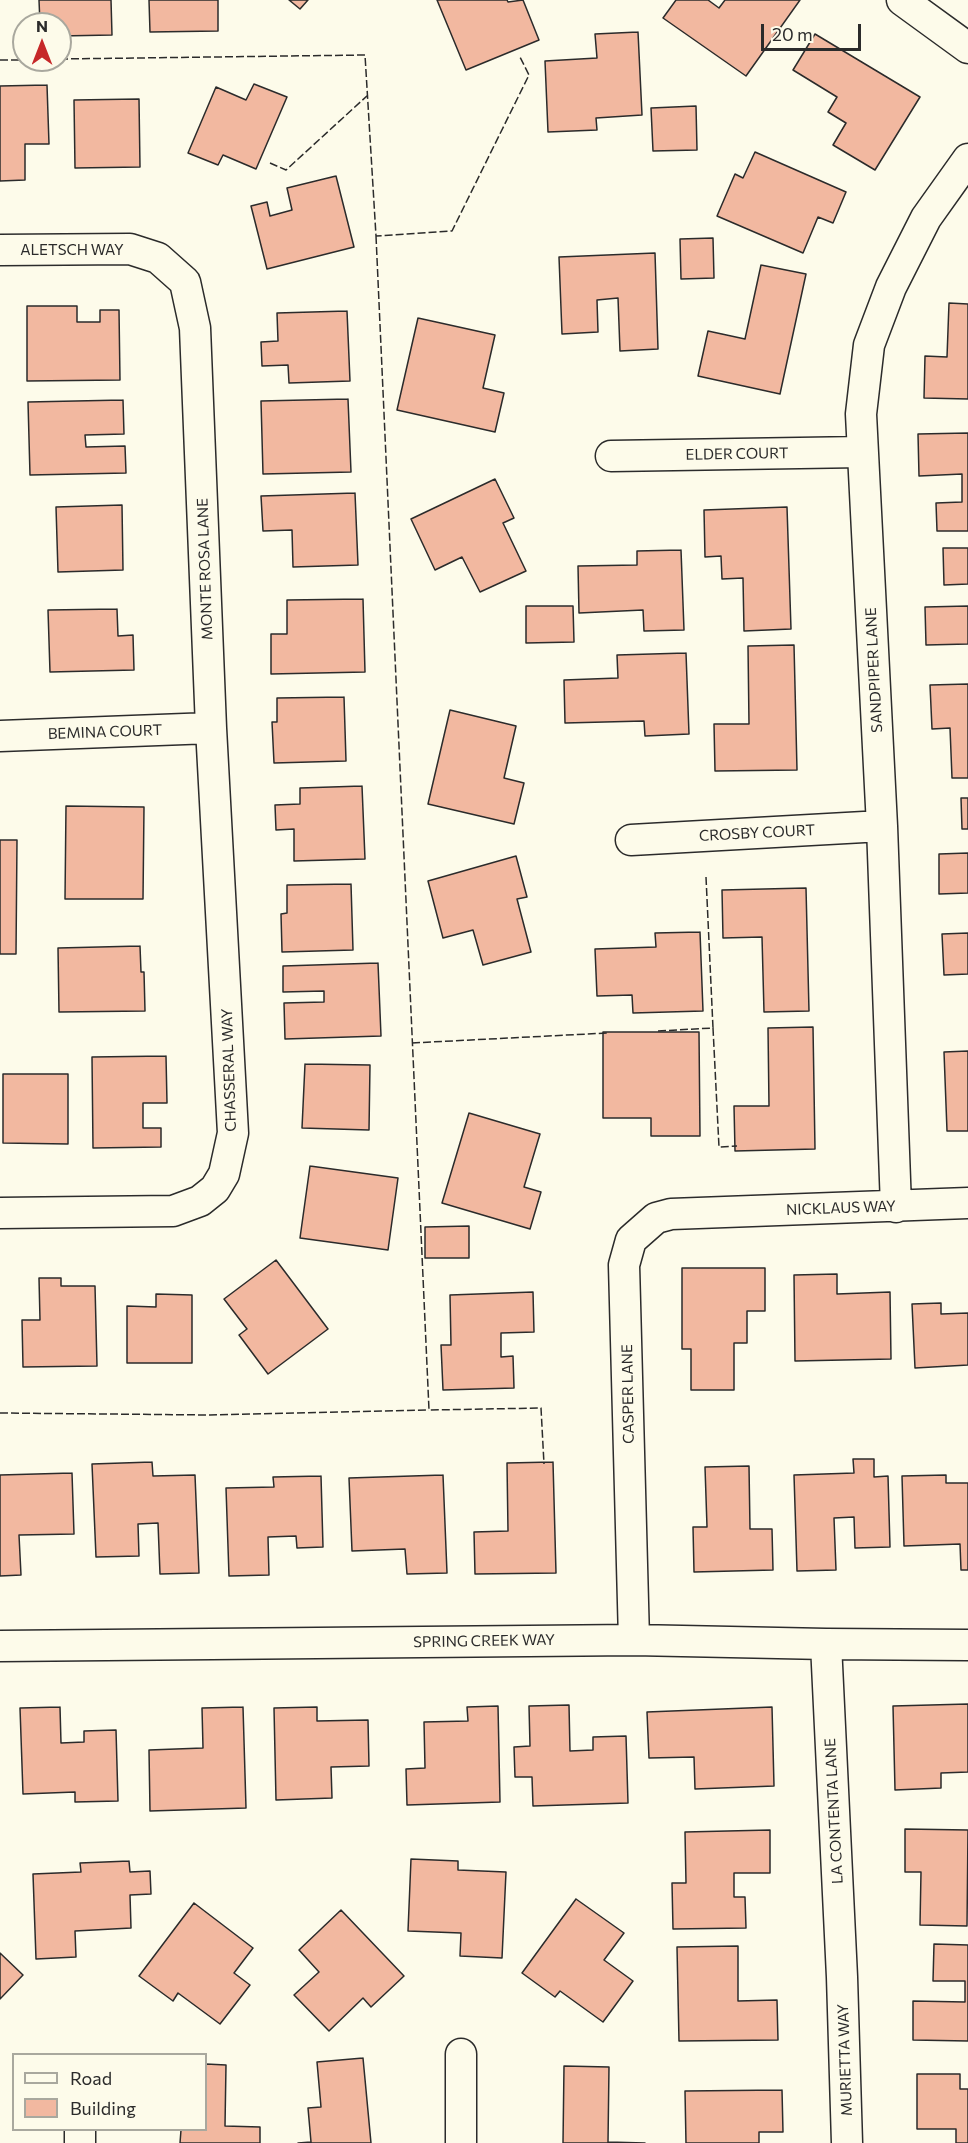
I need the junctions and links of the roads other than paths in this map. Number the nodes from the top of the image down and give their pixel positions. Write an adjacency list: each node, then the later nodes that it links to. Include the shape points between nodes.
1 (902, 0): 2 (street)
2 (968, 48)
3 (968, 159): 6 (street, SANDPIPER LANE, via 926,218 891,287 869,345 861,414)
4 (0, 250): 5 (street, ALETSCH WAY, via 130,249 158,258 185,282 195,328)
5 (198, 410): 8 (street, MONTE ROSA LANE)
6 (862, 452): 7 (street, ELDER COURT); 10 (street, SANDPIPER LANE)
7 (611, 456)
8 (211, 728): 9 (street, BEMINA COURT); 14 (street, CHASSERAL WAY, via 233,1133 224,1174 215,1189 200,1201 173,1211)
9 (0, 736)
10 (882, 826): 11 (street, CROSBY COURT); 13 (street, SANDPIPER LANE)
11 (631, 840)
12 (968, 1203): 13 (street, NICKLAUS WAY)
13 (896, 1207): 15 (street, NICKLAUS WAY)
14 (0, 1213)
15 (714, 1213): 16 (street, CASPER LANE, via 656,1218 631,1240 624,1265)
16 (634, 1640): 17 (street, SPRING CREEK WAY); 19 (street, SPRING CREEK WAY)
17 (826, 1644): 18 (street, SPRING CREEK WAY); 20 (street, LA CONTENTA LANE)
18 (968, 1645)
19 (0, 1646)
20 (842, 1977): 23 (street, MURIETTA WAY)
21 (461, 2054): 22 (street)
22 (461, 2143)
23 (848, 2143)

